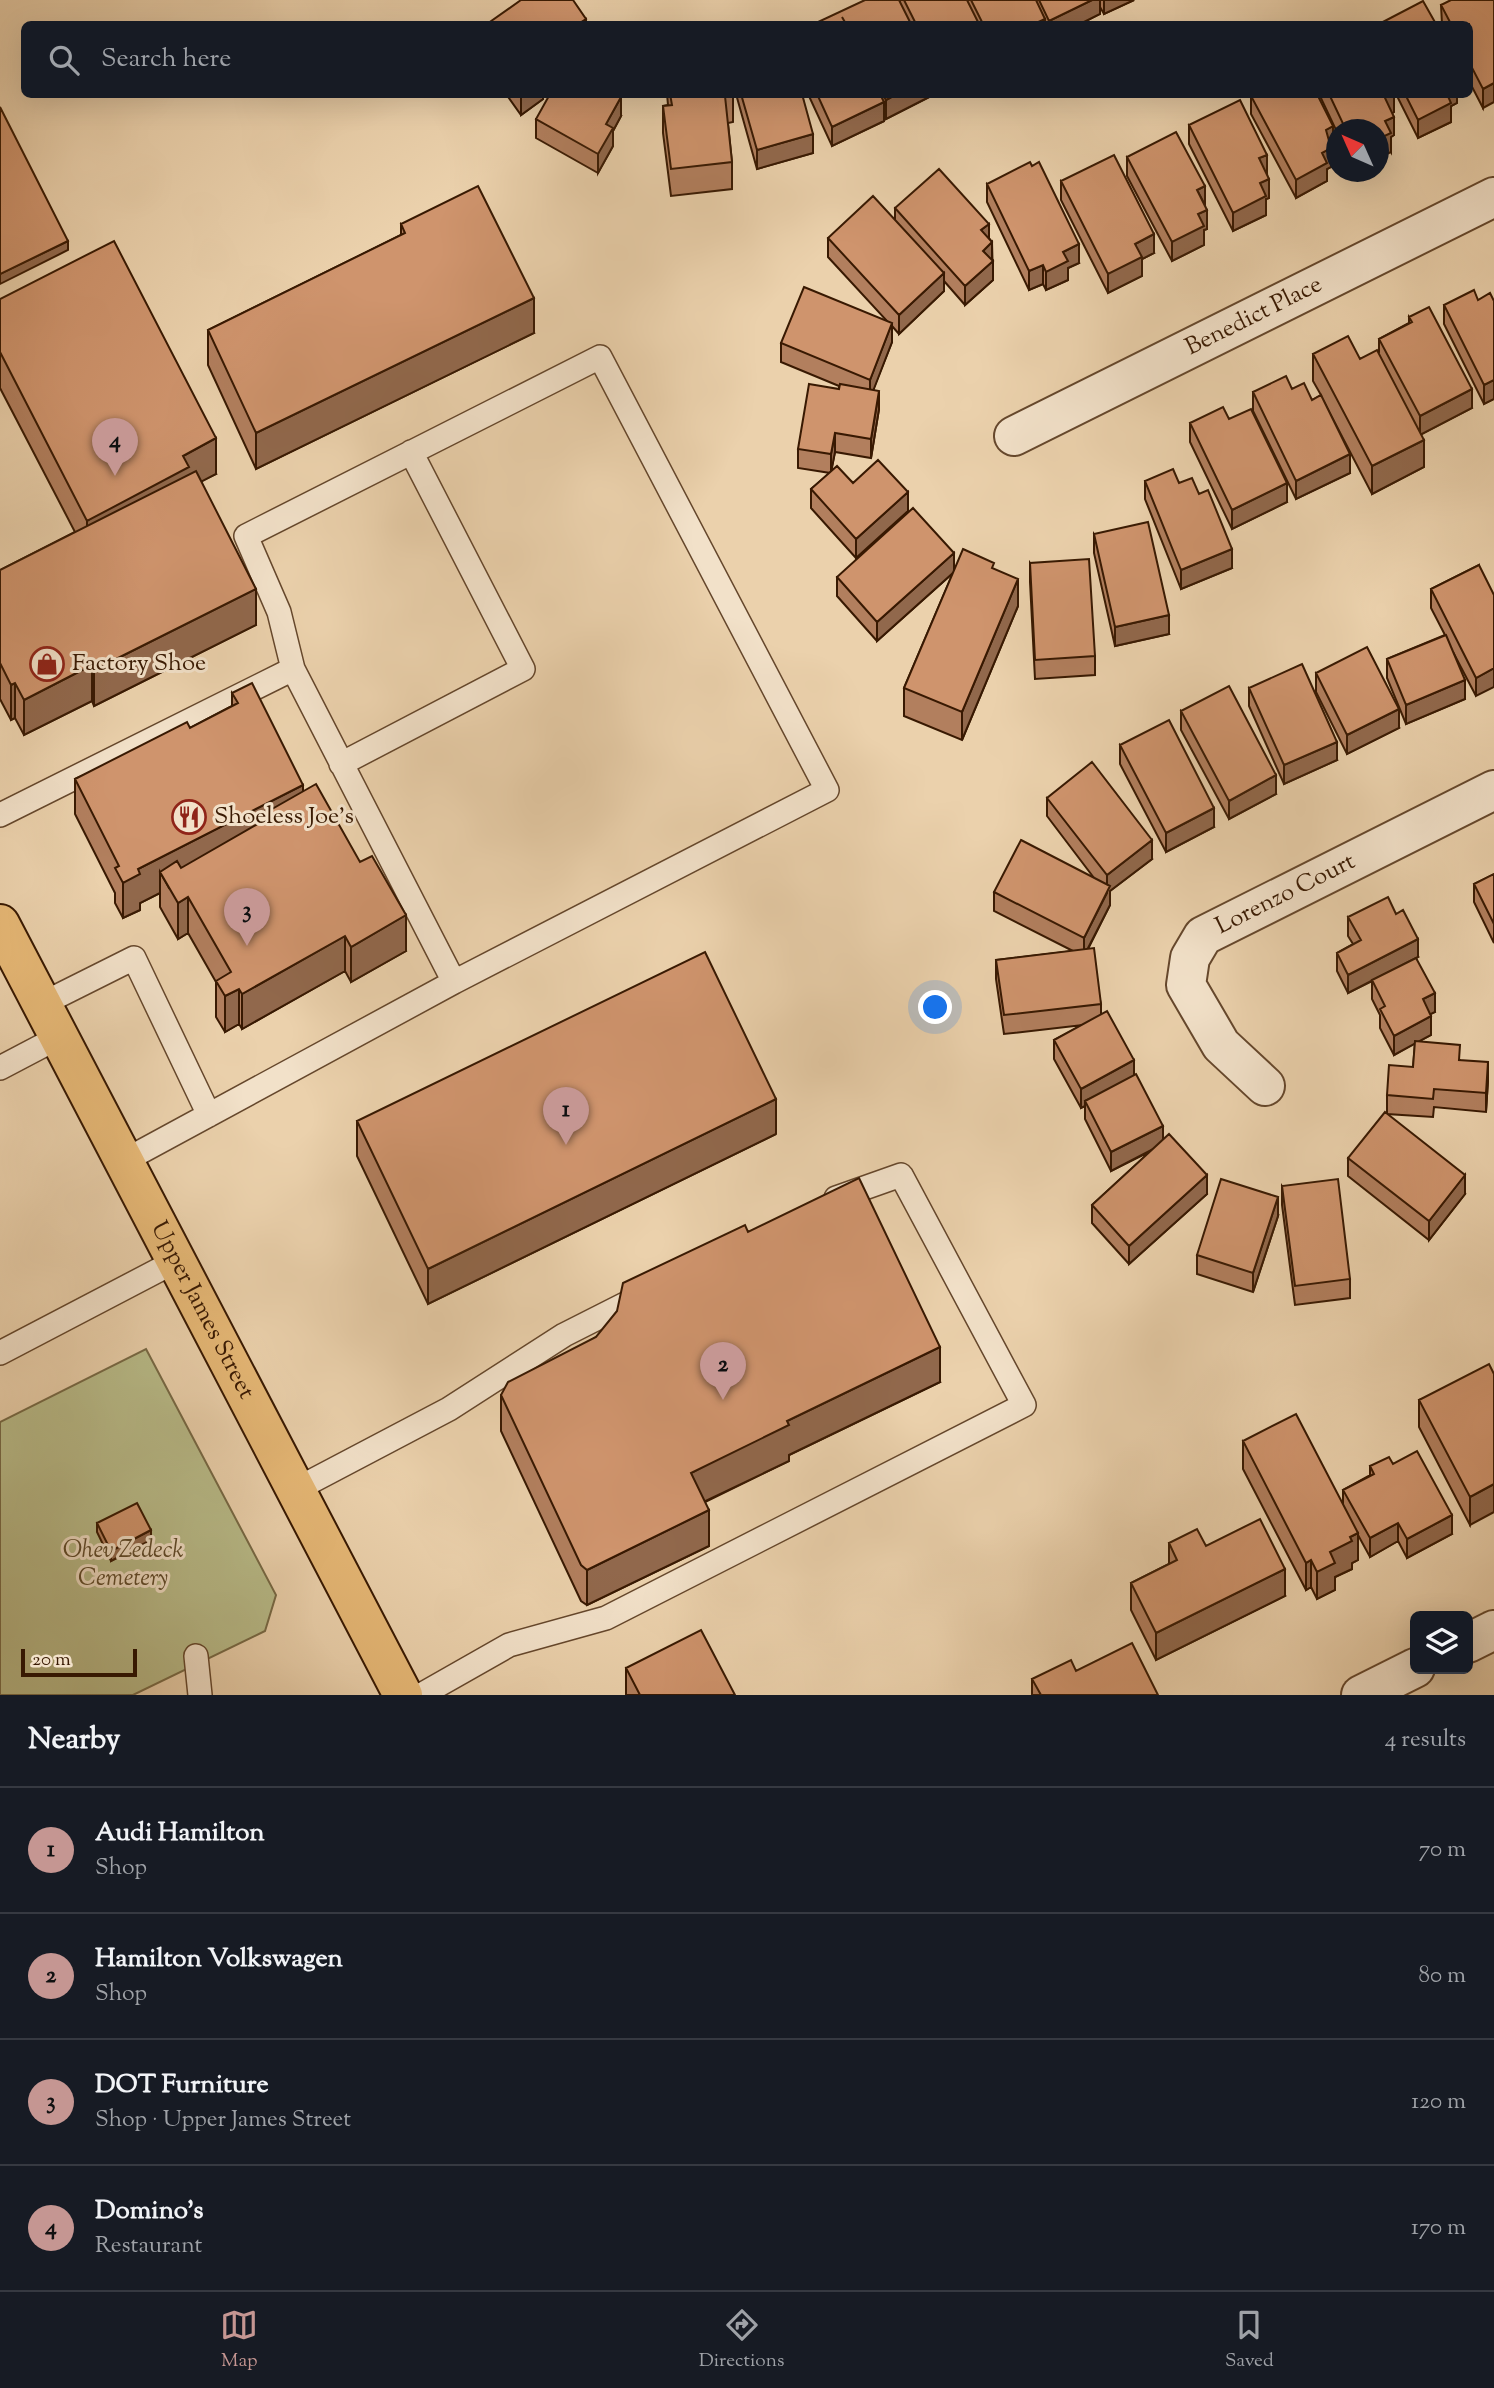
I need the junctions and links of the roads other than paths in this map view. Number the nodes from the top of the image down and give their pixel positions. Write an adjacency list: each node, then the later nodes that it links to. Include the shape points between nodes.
1 (1494, 197): 2 (street, Benedict Place)
2 (1014, 436)
3 (411, 452): 4 (lane, via 246,536 279,612); 5 (lane, via 523,669); 9 (lane, via 600,357 827,790)
4 (293, 669): 5 (lane); 7 (lane)
5 (341, 764): 9 (lane)
6 (1494, 790): 13 (street, Lorenzo Court, via 1203,936 1190,958 1186,985 1221,1045)
7 (0, 815)
8 (0, 924): 10 (main road, Upper James Street)
9 (454, 982): 14 (lane)
10 (42, 1004): 11 (main road, Upper James Street); 14 (lane, via 134,958)
11 (60, 1037): 12 (lane); 15 (main road, Upper James Street)
12 (0, 1068)
13 (1265, 1086)
14 (209, 1115): 15 (lane)
15 (122, 1162): 17 (main road, Upper James Street)
16 (818, 1207): 27 (lane, via 901,1175 1024,1405 606,1618 509,1645)
17 (174, 1262): 19 (lane); 20 (main road, Upper James Street)
18 (661, 1286): 20 (lane, via 564,1335 449,1409)
19 (0, 1353)
20 (295, 1490): 26 (main road, Upper James Street)
21 (1494, 1630): 22 (street)
22 (1473, 1640)
23 (196, 1656): 25 (lane)
24 (1410, 1670): 28 (street)
25 (200, 1695)
26 (402, 1695)
27 (421, 1695)
28 (1361, 1695)

